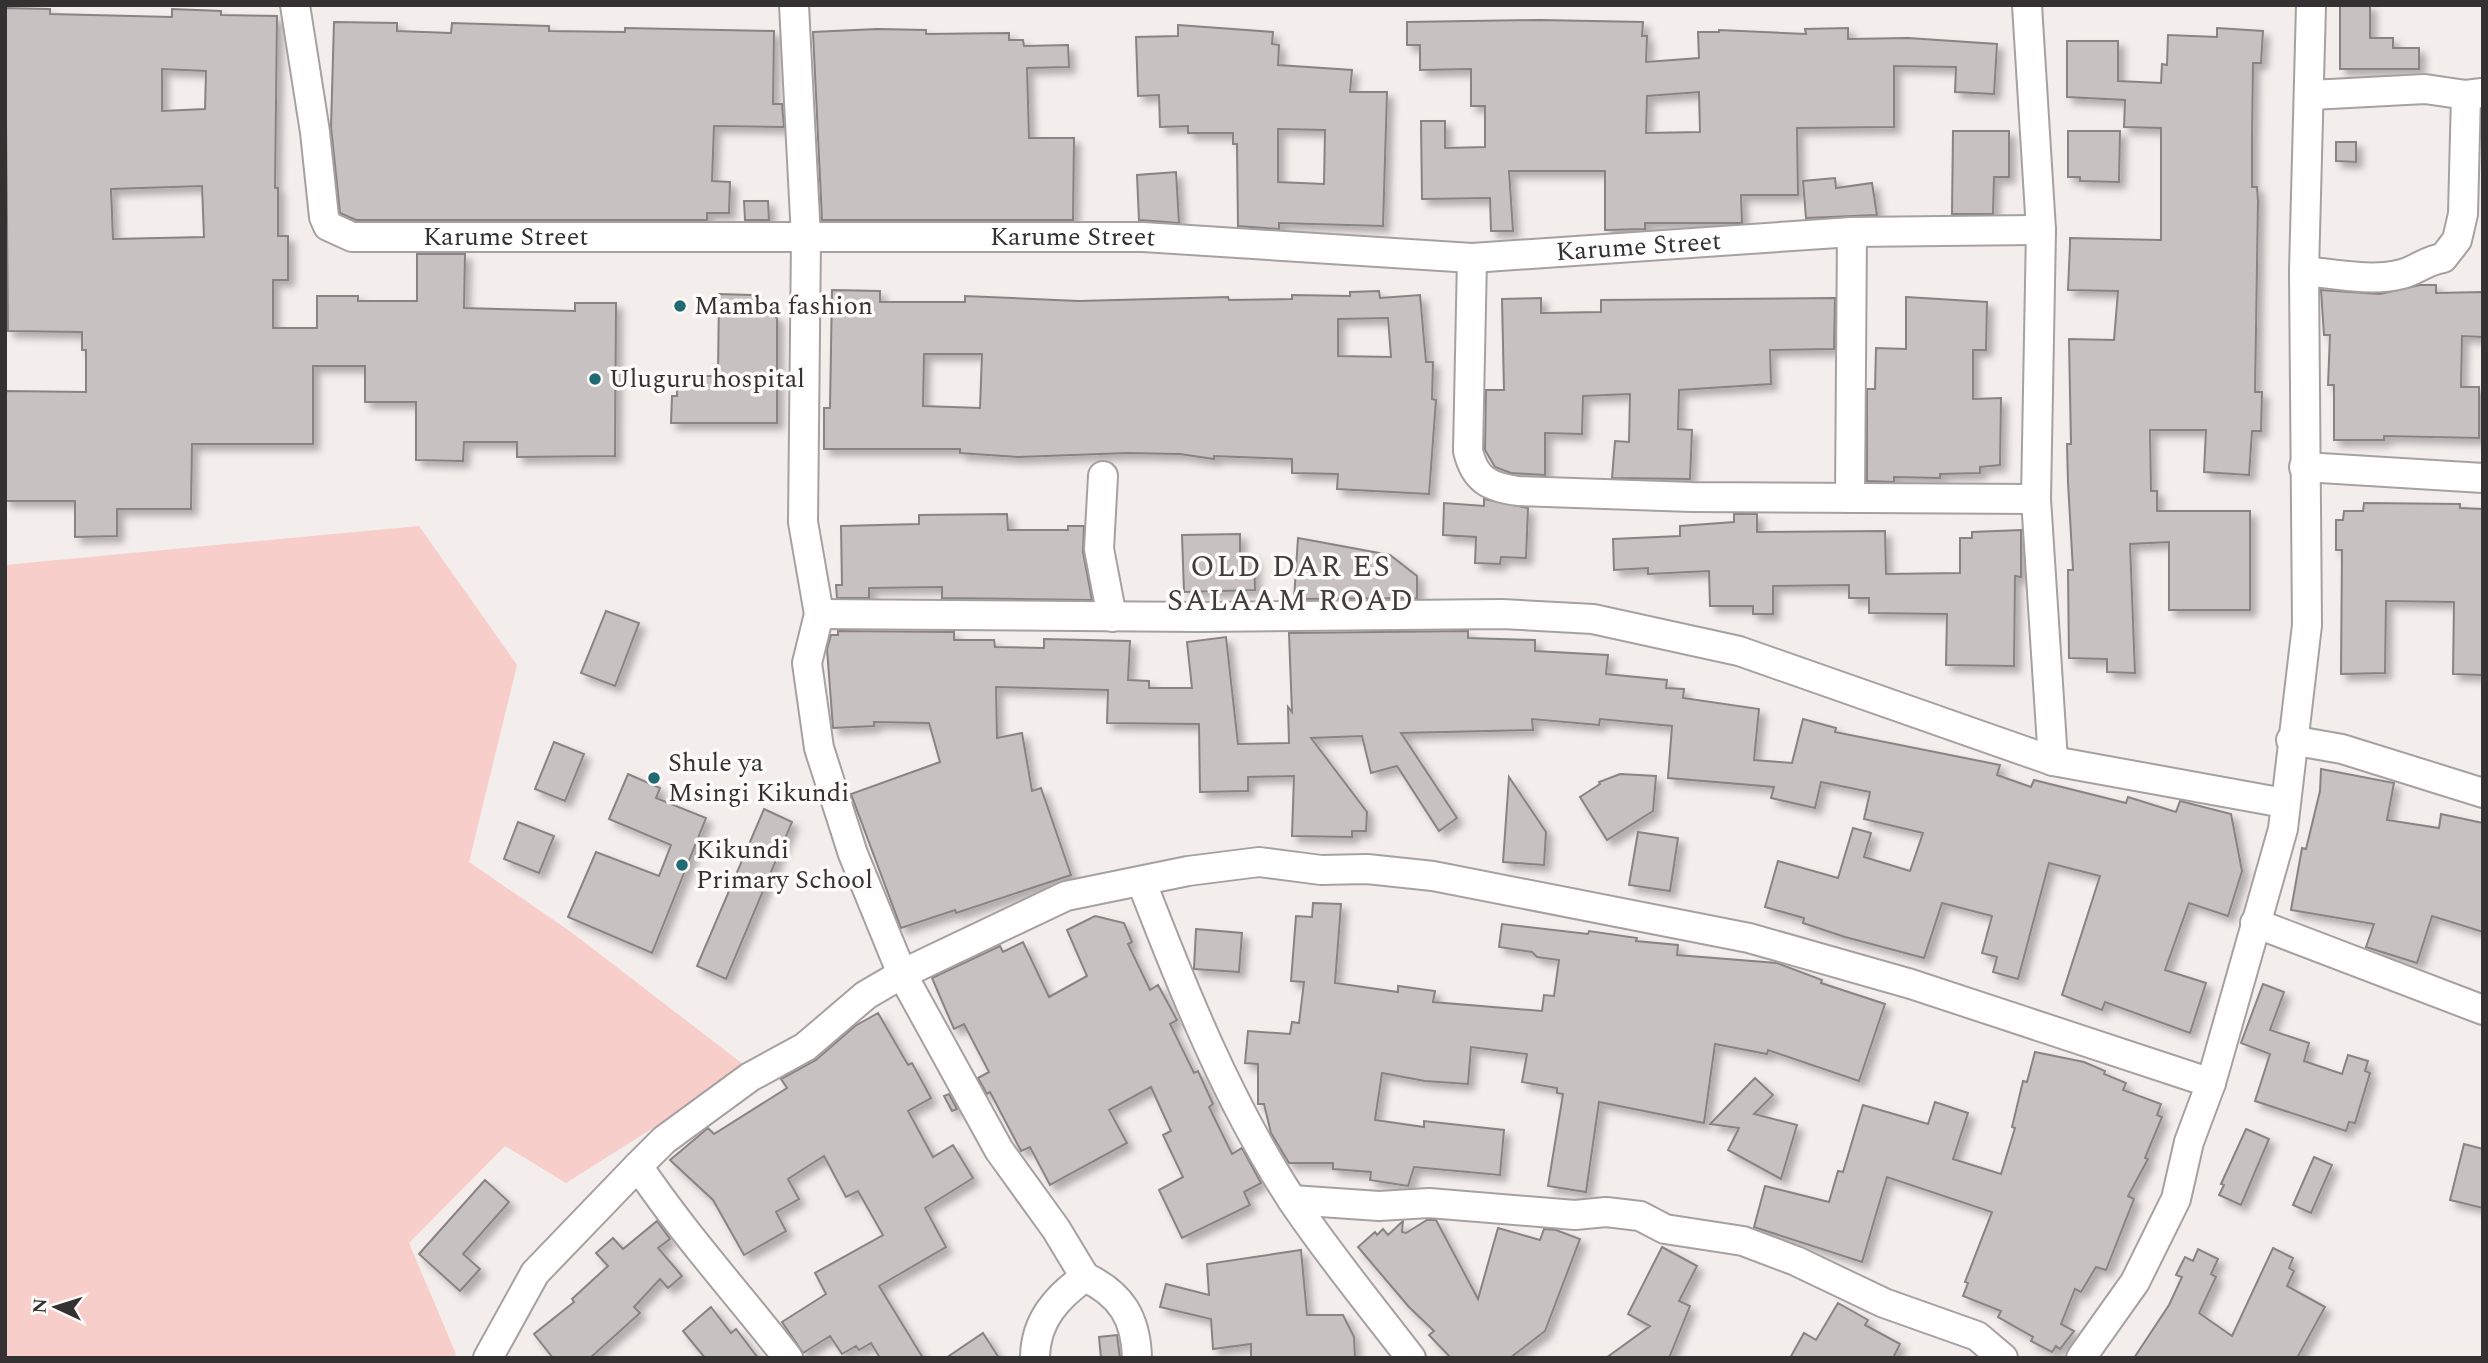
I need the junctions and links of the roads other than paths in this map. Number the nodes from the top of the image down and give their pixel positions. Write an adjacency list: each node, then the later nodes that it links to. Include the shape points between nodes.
1 (295, 5): 9 (street, Karume Street, via 324,217 328,226 340,233 376,237)
2 (794, 5): 9 (street)
3 (2028, 5): 7 (street)
4 (2311, 5): 6 (street)
5 (2474, 94): 6 (street, via 2425,89); 11 (street, via 2463,214 2457,240 2443,258 2402,274 2358,277)
6 (2311, 95): 11 (street)
7 (2041, 230): 8 (street, Karume Street); 16 (street)
8 (1852, 232): 10 (street, Karume Street); 15 (street)
9 (806, 238): 10 (street, Karume Street, via 1143,237); 17 (street, via 803,522)
10 (1472, 258): 15 (street, via 1468,451 1477,476 1491,486 1518,491)
11 (2304, 271): 12 (street)
12 (2304, 467): 14 (street); 19 (street, via 2307,625)
13 (1103, 476): 18 (street, via 1099,549)
14 (2483, 478)
15 (1850, 498): 16 (street)
16 (2036, 499): 20 (street)
17 (819, 614): 18 (street); 25 (street, via 807,663 819,748 845,833)
18 (1112, 617): 20 (street, via 1502,614 1593,619 1738,652)
19 (2291, 740): 21 (street, via 2342,749); 22 (street)
20 (2053, 761): 22 (street)
21 (2483, 793)
22 (2284, 803): 24 (street, via 2283,829)
23 (1142, 883): 25 (street, via 1066,896); 27 (street, via 1188,871 1259,862 1433,876 1749,938 1831,959); 29 (street, via 1197,1025)
24 (2255, 923): 26 (street); 27 (street)
25 (902, 974): 28 (street, via 866,995 805,1047 750,1077 664,1140); 30 (street, via 999,1150)
26 (2483, 1010)
27 (2211, 1083): 37 (street, via 2189,1142 2176,1199 2135,1282)
28 (638, 1166): 32 (street, via 534,1273); 33 (street, via 674,1219)
29 (1292, 1200): 35 (street); 36 (street, via 1640,1216 1665,1228 1743,1241 1796,1261 1884,1303 1977,1336)
30 (1085, 1277): 31 (street, via 1051,1307); 34 (street, via 1105,1286 1124,1306)
31 (1034, 1357)
32 (488, 1358)
33 (788, 1358)
34 (1137, 1358)
35 (1411, 1358)
36 (2003, 1358)
37 (2081, 1358)

